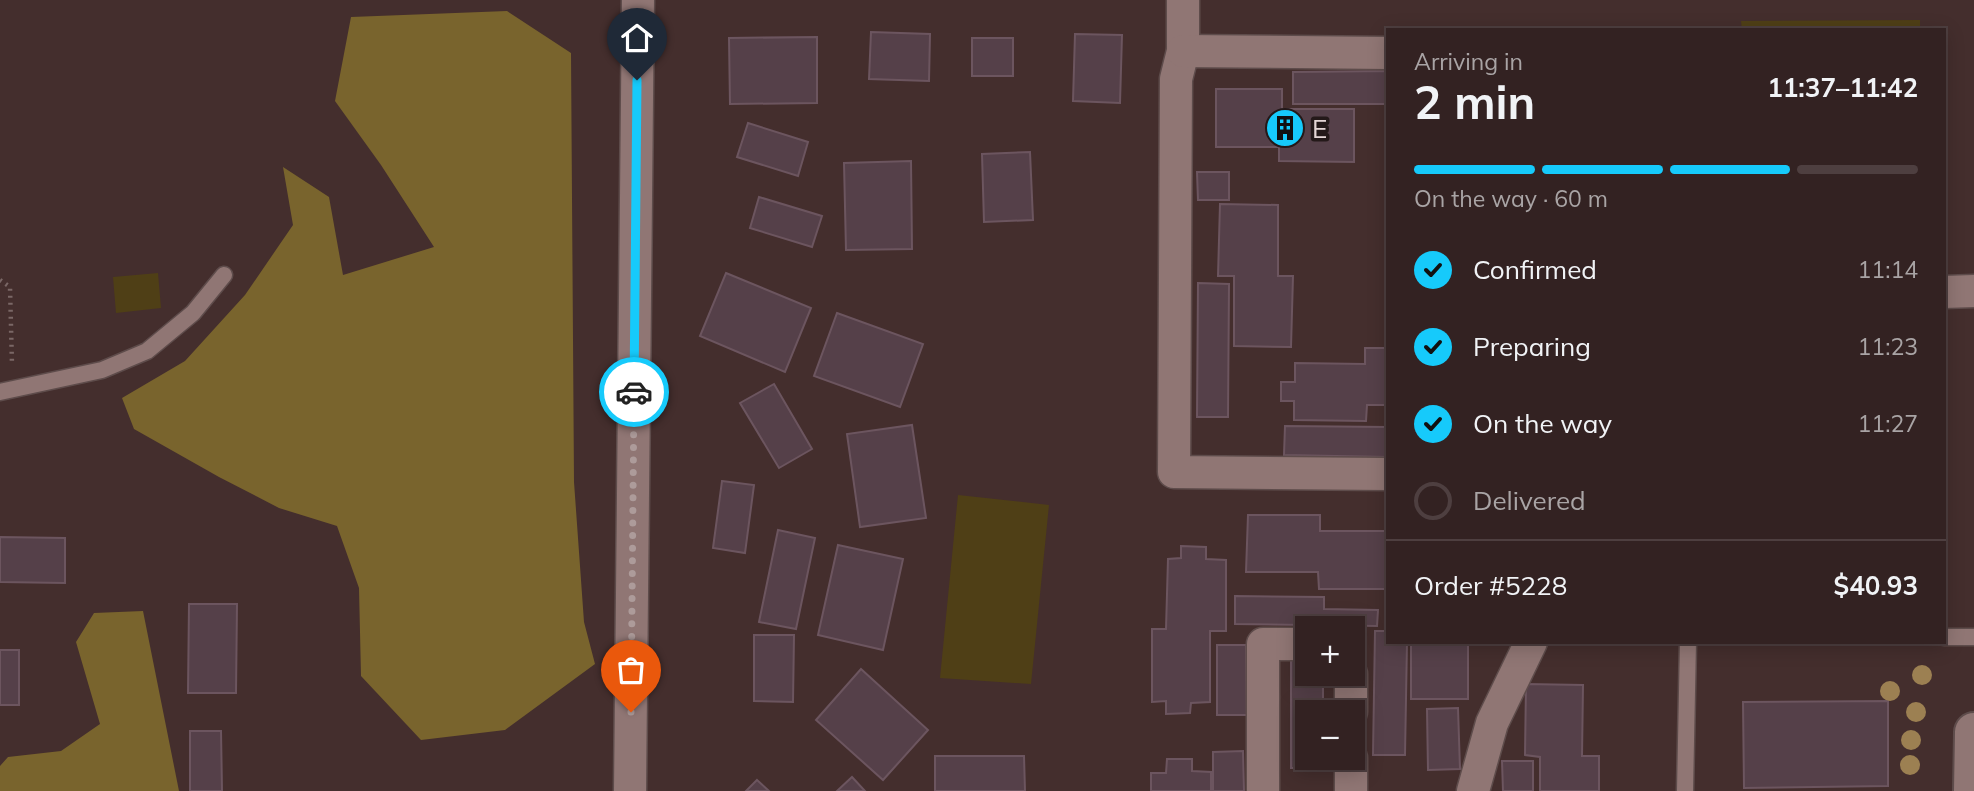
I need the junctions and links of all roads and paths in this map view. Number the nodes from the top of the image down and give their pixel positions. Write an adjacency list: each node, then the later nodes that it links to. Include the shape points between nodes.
1 (638, 0): 18 (street)
2 (1183, 0): 3 (street)
3 (1183, 51): 4 (street); 10 (street, via 1175,79 1174,472)
4 (1386, 53)
5 (224, 275): 9 (lane, via 193,313 148,351 102,370)
6 (0, 280): 9 (path, via 10,287)
7 (1974, 291): 8 (street)
8 (1946, 292)
9 (7, 391)
10 (1386, 474)
11 (1946, 636): 12 (lane)
12 (1974, 637)
13 (1295, 644): 19 (street, via 1264,644)
14 (1530, 644): 21 (street, via 1492,723)
15 (1688, 644): 22 (lane)
16 (1974, 732): 23 (street)
17 (1351, 770): 20 (street)
18 (630, 791)
19 (1264, 791)
20 (1351, 791)
21 (1473, 791)
22 (1685, 791)
23 (1973, 791)

